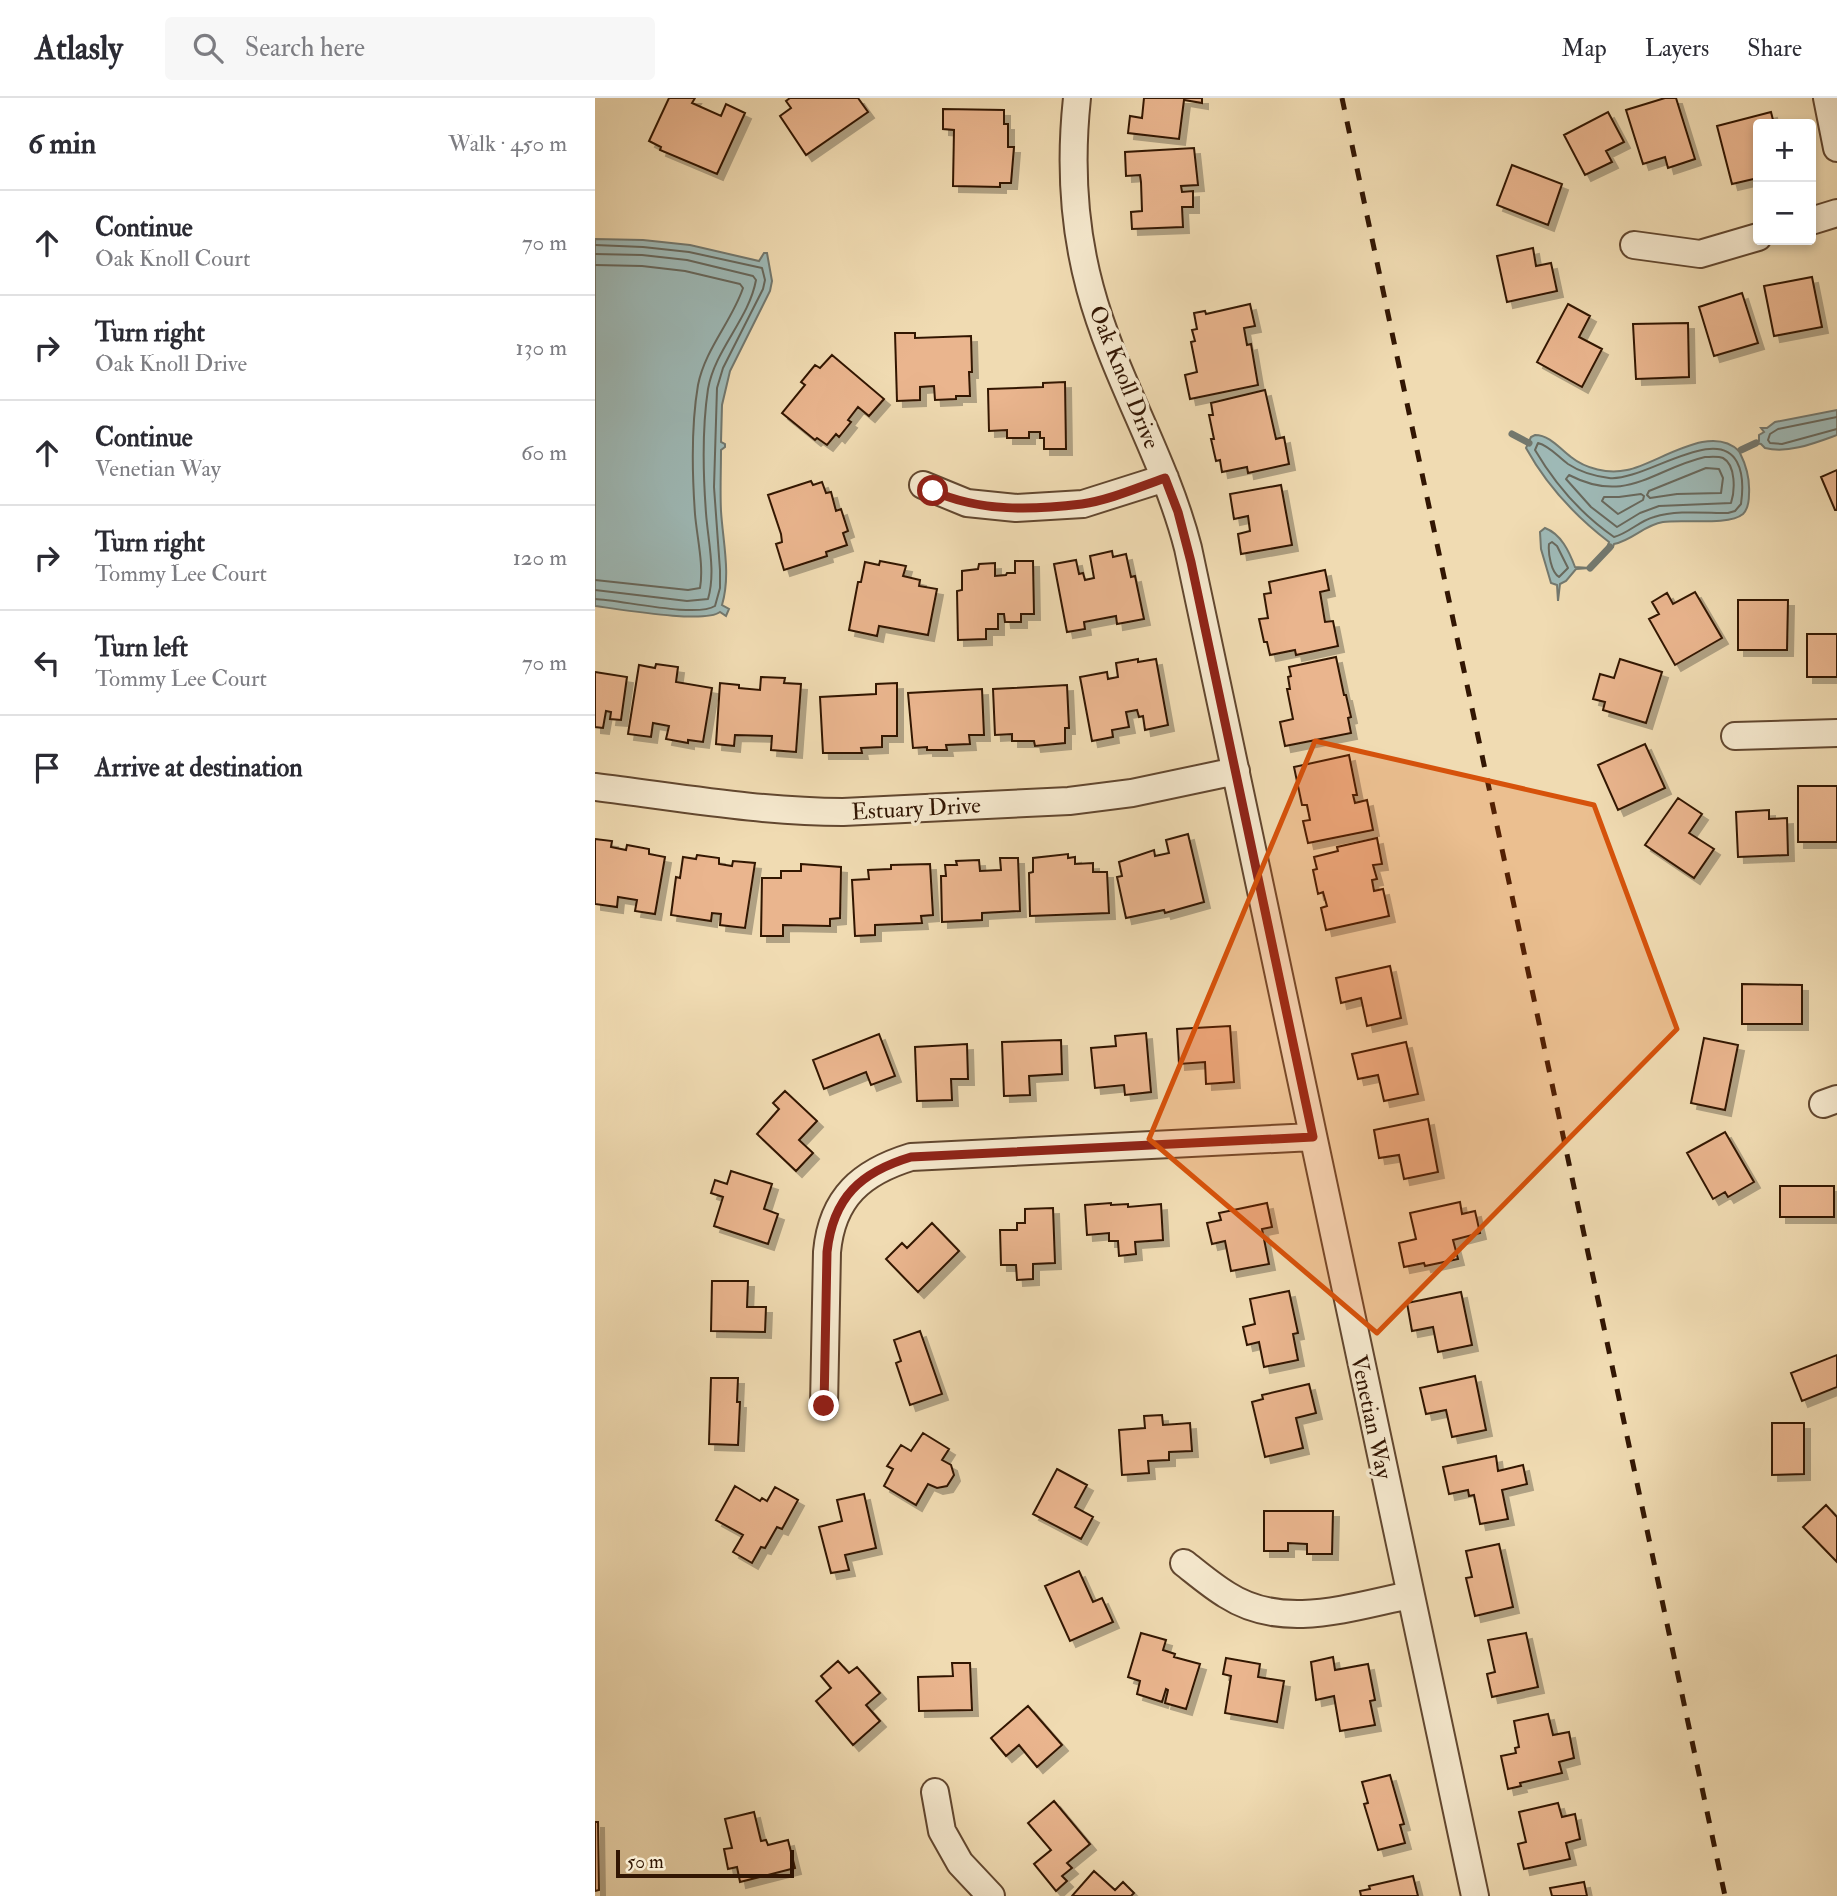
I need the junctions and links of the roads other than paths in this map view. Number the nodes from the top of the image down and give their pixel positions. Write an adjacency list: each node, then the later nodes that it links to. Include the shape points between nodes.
1 (1077, 98): 8 (street, Oak Knoll Drive, via 1073,192 1082,257 1107,337)
2 (1827, 98): 3 (street)
3 (1837, 148)
4 (1837, 213): 5 (street)
5 (1816, 219)
6 (1753, 238): 7 (street, via 1700,254)
7 (1634, 245)
8 (1165, 478): 9 (street, via 1083,504 1016,508 967,503); 12 (street, Oak Knoll Drive, via 1189,555)
9 (923, 485)
10 (1837, 733): 11 (street)
11 (1735, 736)
12 (1236, 771): 13 (street, Estuary Drive, via 1069,801 843,812 747,807); 14 (street, Oak Knoll Drive)
13 (595, 787)
14 (1271, 939): 15 (street, Venetian Way)
15 (1313, 1137): 16 (street, via 911,1157 879,1168 848,1195 830,1232); 18 (street, Venetian Way)
16 (824, 1406)
17 (1184, 1563): 18 (street, via 1229,1596 1287,1615 1323,1613)
18 (1410, 1595): 21 (street, Venetian Way)
19 (935, 1792): 20 (street, via 942,1831 960,1863)
20 (991, 1896)
21 (1475, 1896)

